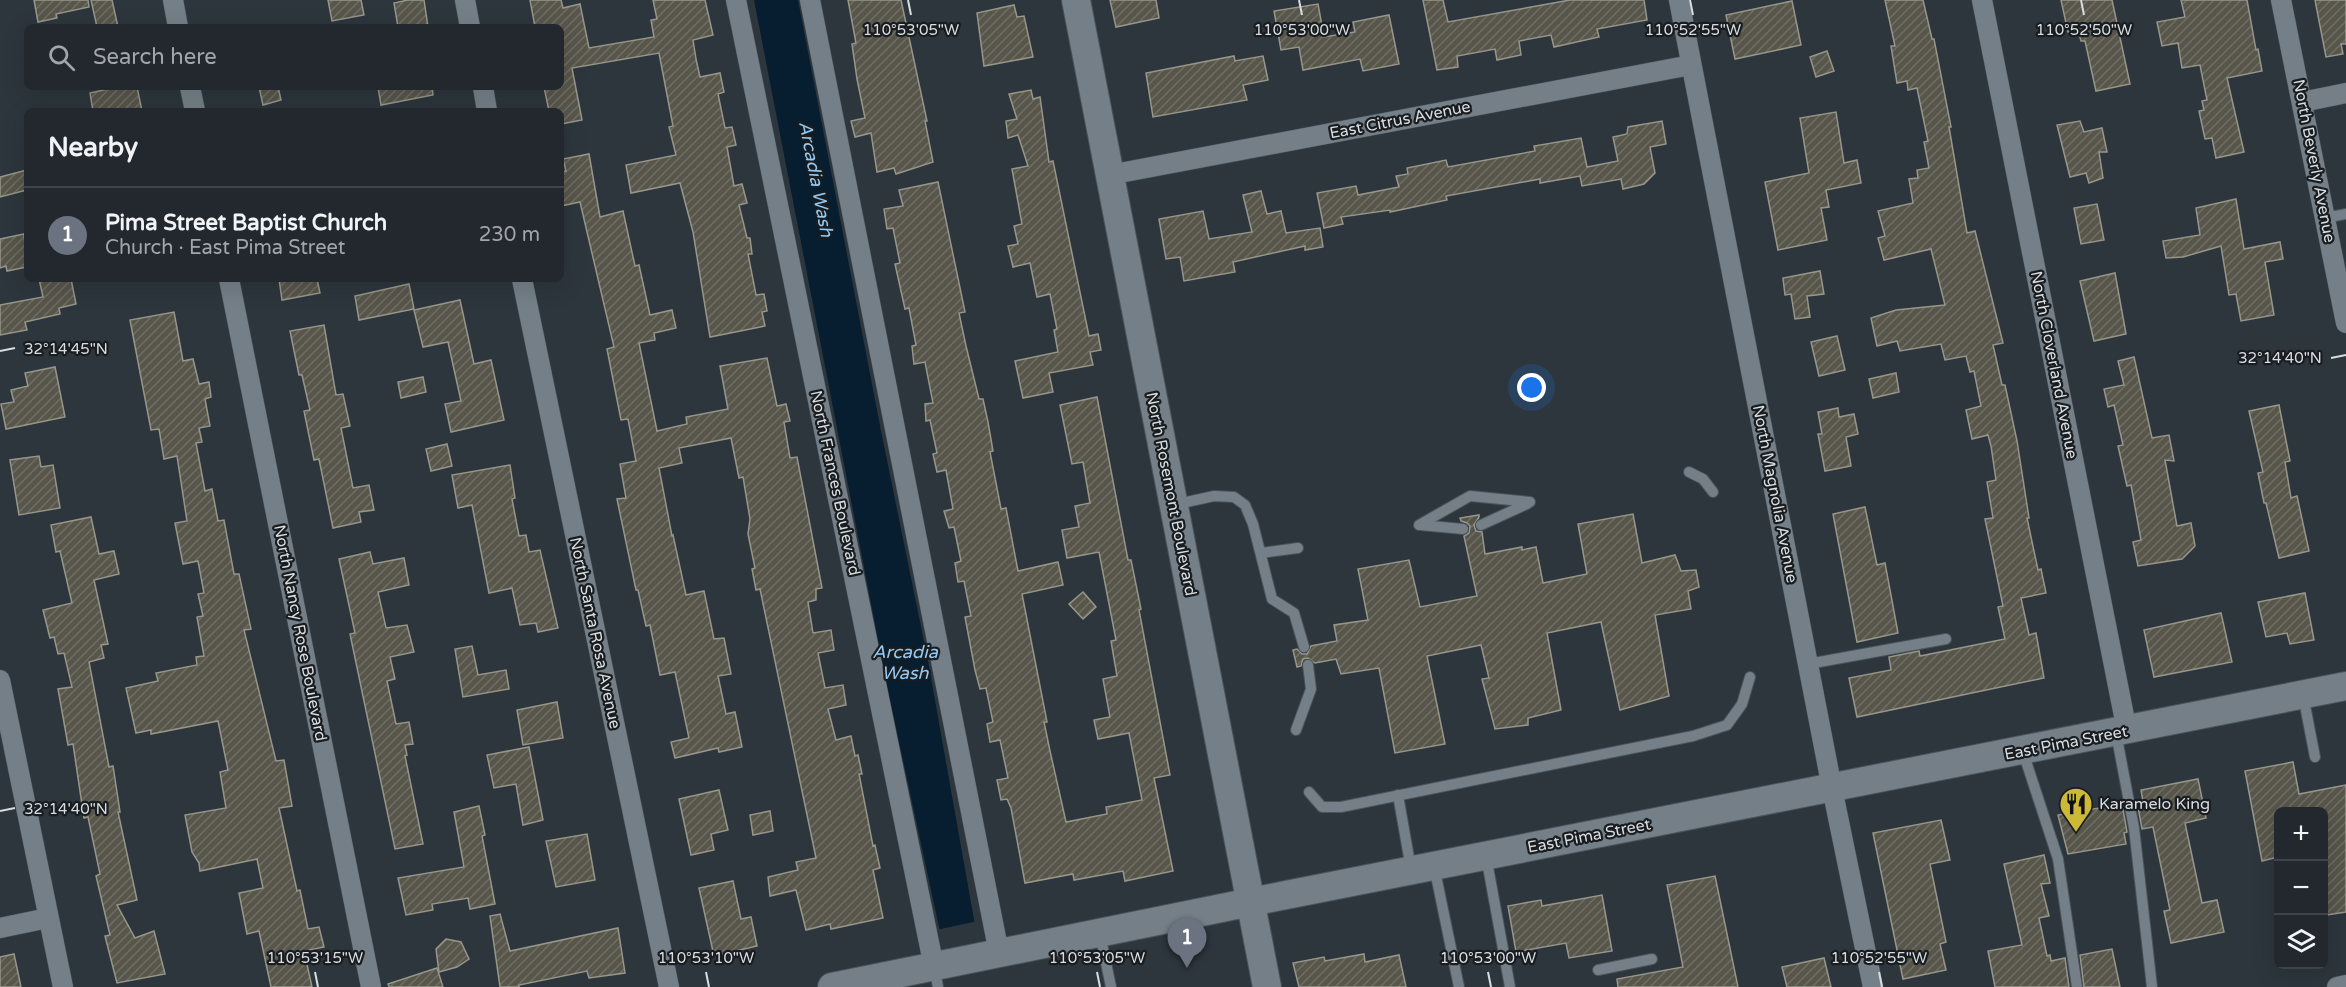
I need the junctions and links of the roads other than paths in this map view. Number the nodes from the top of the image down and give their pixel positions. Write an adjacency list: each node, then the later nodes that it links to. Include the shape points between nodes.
1 (173, 0): 9 (street)
2 (465, 0): 10 (street)
3 (736, 0): 55 (street, North Frances Boulevard)
4 (810, 0): 52 (street)
5 (1076, 0): 18 (street, North Rosemont Boulevard)
6 (1679, 0): 11 (street, North Magnolia Avenue)
7 (1982, 0): 40 (street, North Cloverland Avenue)
8 (2281, 0): 15 (street, North Beverly Avenue)
9 (177, 24)
10 (469, 24)
11 (1691, 65): 18 (street, East Citrus Avenue); 33 (street, North Magnolia Avenue)
12 (191, 90): 16 (street)
13 (484, 90): 17 (street)
14 (2346, 93): 15 (street)
15 (2302, 102): 20 (street, North Beverly Avenue)
16 (194, 108)
17 (487, 108)
18 (1109, 176): 26 (street, North Rosemont Boulevard)
19 (2346, 214): 20 (lane)
20 (2325, 218): 23 (street, North Beverly Avenue)
21 (229, 282): 58 (street, North Nancy Rose Boulevard)
22 (523, 282): 59 (street, North Santa Rosa Avenue)
23 (2346, 323)
24 (1689, 472): 25 (lane, via 1704,479)
25 (1713, 492)
26 (1173, 505): 30 (lane, via 1214,496 1233,497 1245,505); 48 (street, North Rosemont Boulevard)
27 (1480, 525): 28 (lane, via 1530,502 1470,496 1419,525)
28 (1463, 529)
29 (1298, 548): 30 (lane)
30 (1261, 553): 32 (lane, via 1272,599 1294,613)
31 (1946, 639): 33 (lane)
32 (1304, 647)
33 (1808, 664): 43 (street, North Magnolia Avenue)
34 (1308, 665): 39 (lane, via 1311,689)
35 (1750, 677): 45 (lane, via 1742,704 1727,725 1693,736)
36 (0, 680): 49 (street)
37 (2346, 686): 38 (street, East Pima Street)
38 (2302, 695): 40 (street, East Pima Street); 42 (lane)
39 (1296, 730)
40 (2121, 732): 41 (street, East Pima Street); 67 (lane)
41 (2023, 751): 43 (street, East Pima Street); 66 (lane, via 2058,860)
42 (2315, 757)
43 (1832, 789): 46 (street, East Pima Street); 65 (street, North Magnolia Avenue)
44 (1309, 792): 45 (lane, via 1322,807)
45 (1398, 795): 47 (lane)
46 (1485, 856): 47 (street, East Pima Street); 64 (lane)
47 (1423, 868): 48 (street, East Pima Street); 63 (lane)
48 (1250, 902): 51 (street, East Pima Street); 62 (street, North Rosemont Boulevard)
49 (48, 918): 50 (street); 57 (street)
50 (0, 928)
51 (1100, 933): 52 (street, East Pima Street); 61 (lane)
52 (996, 954): 55 (street, East Pima Street)
53 (1652, 959): 54 (lane)
54 (1598, 970)
55 (939, 973): 60 (street, East Pima Street)
56 (2346, 985): 68 (street)
57 (63, 987)
58 (371, 987)
59 (669, 987)
60 (832, 987)
61 (1110, 987)
62 (1267, 987)
63 (1459, 987)
64 (1510, 987)
65 (1873, 987)
66 (2077, 987)
67 (2152, 987)
68 (2337, 987)

